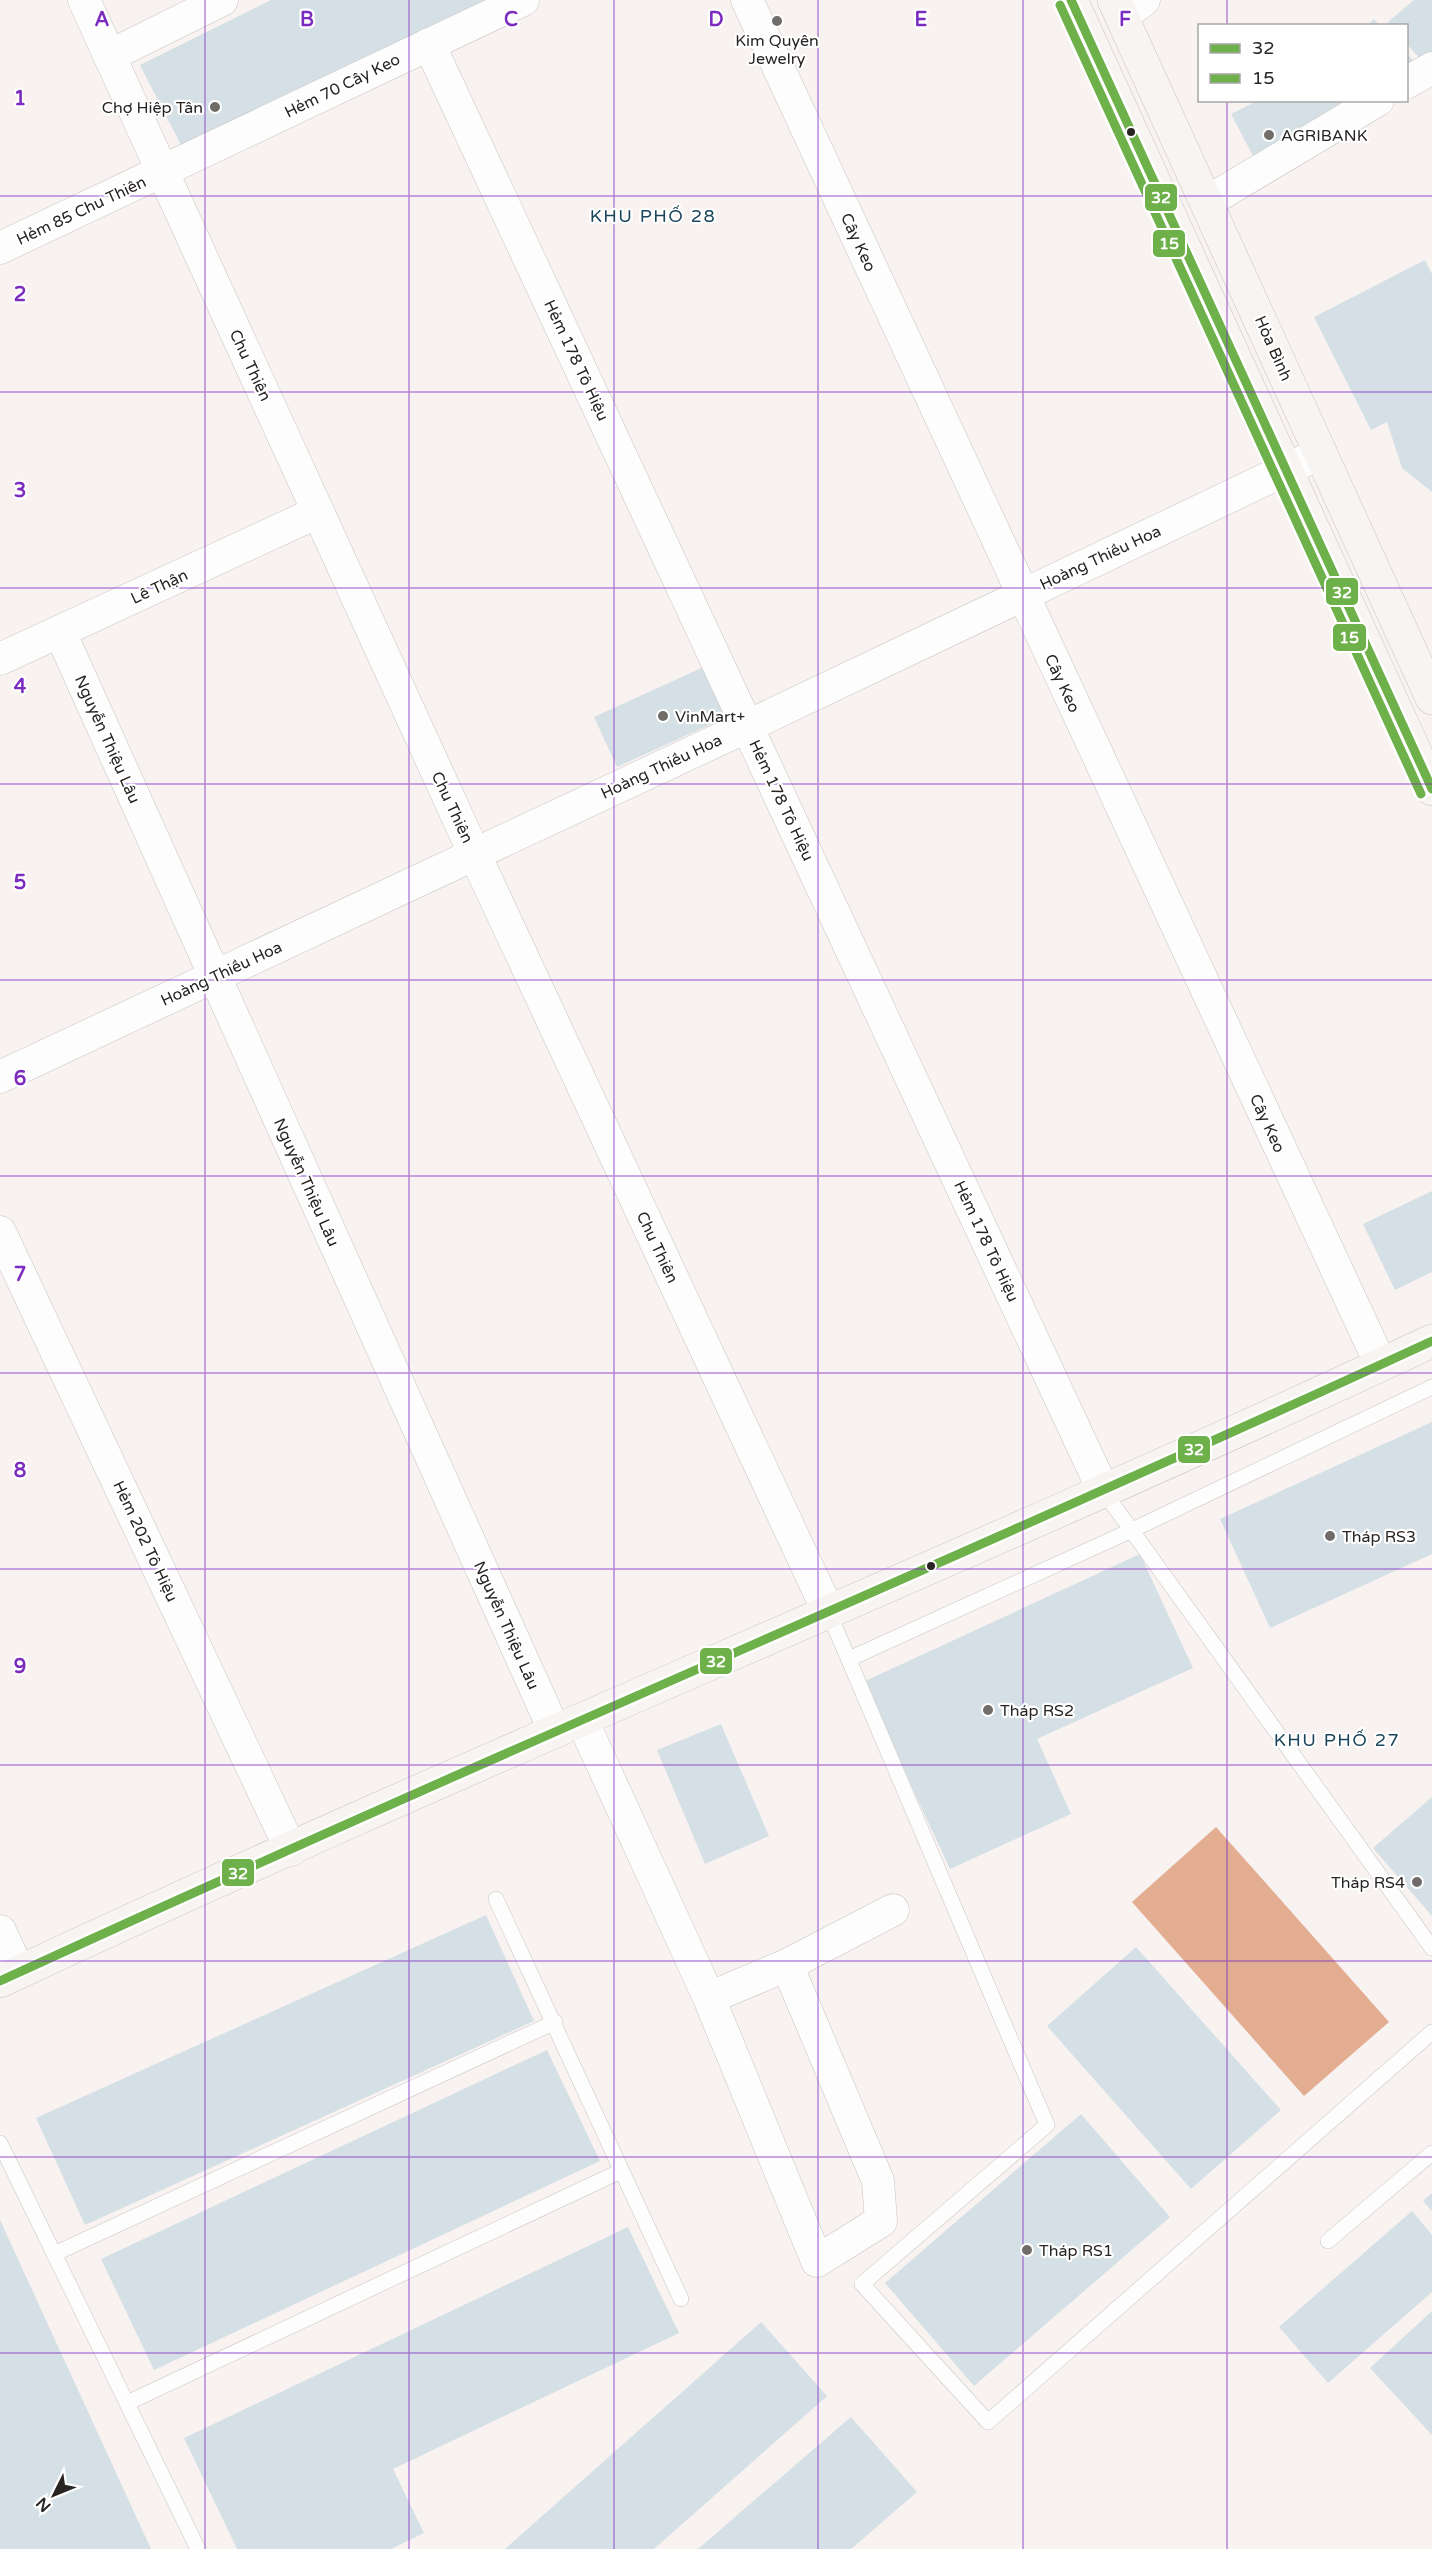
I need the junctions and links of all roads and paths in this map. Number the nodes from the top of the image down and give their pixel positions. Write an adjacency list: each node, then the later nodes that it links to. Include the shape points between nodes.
1 (84, 0): 8 (street, Chu Thiên)
2 (222, 0): 8 (street)
3 (523, 0): 7 (street, Hẻm 70 Cây Keo)
4 (747, 0): 18 (street, Cây Keo)
5 (1071, 0): 16 (main road)
6 (1127, 6): 13 (main road, Hòa Bình)
7 (429, 44): 12 (street, Hẻm 70 Cây Keo); 23 (street, Hẻm 178 Tô Hiệu)
8 (109, 56): 12 (street, Chu Thiên)
9 (1432, 68): 10 (street)
10 (1408, 82)
11 (1375, 102): 13 (street)
12 (163, 172): 14 (street, Hẻm 85 Chu Thiên); 17 (street, Chu Thiên)
13 (1207, 202): 15 (main road, Hòa Bình)
14 (0, 248)
15 (1321, 453): 16 (street, Hoàng Thiều Hoa); 20 (main road, Hòa Bình)
16 (1286, 469): 18 (street, Hoàng Thiều Hoa); 24 (main road)
17 (318, 512): 19 (street, Lê Thận); 25 (street, Chu Thiên)
18 (1022, 595): 23 (street, Hoàng Thiều Hoa); 30 (street, Cây Keo)
19 (60, 632): 21 (street, Lê Thận); 26 (street, Nguyễn Thiệu Lâu)
20 (1424, 657): 22 (main road, Hòa Bình)
21 (0, 659)
22 (1432, 698)
23 (748, 726): 25 (street, Hoàng Thiều Hoa); 32 (street, Hẻm 178 Tô Hiệu)
24 (1432, 789)
25 (474, 853): 26 (street, Hoàng Thiều Hoa); 34 (street, Chu Thiên)
26 (214, 976): 27 (street, Hoàng Thiều Hoa); 36 (street, Nguyễn Thiệu Lâu)
27 (0, 1077)
28 (0, 1232): 37 (street, Hẻm 202 Tô Hiệu)
29 (1432, 1341): 30 (main road)
30 (1381, 1365): 32 (main road)
31 (1432, 1387): 33 (lane)
32 (1104, 1492): 33 (lane); 34 (main road)
33 (1130, 1532): 35 (lane); 41 (lane)
34 (828, 1611): 35 (lane); 36 (main road)
35 (849, 1659): 46 (lane, via 1047,2125 862,2284 988,2422)
36 (568, 1726): 37 (main road); 44 (street, Nguyễn Thiệu Lâu)
37 (291, 1850): 43 (main road)
38 (496, 1899): 45 (lane)
39 (893, 1910): 42 (street)
40 (0, 1931): 43 (street)
41 (1432, 1948)
42 (787, 1965): 44 (street); 44 (street, Nguyễn Thiệu Lâu, via 878,2181 881,2221 817,2261)
43 (10, 1977)
44 (709, 1998)
45 (555, 2022): 49 (lane); 51 (lane)
46 (1432, 2032)
47 (0, 2143): 51 (lane)
48 (1432, 2153): 50 (lane)
49 (621, 2170): 52 (lane); 53 (lane)
50 (1328, 2241)
51 (54, 2254): 53 (lane)
52 (681, 2299)
53 (127, 2403): 54 (lane)
54 (198, 2549)

